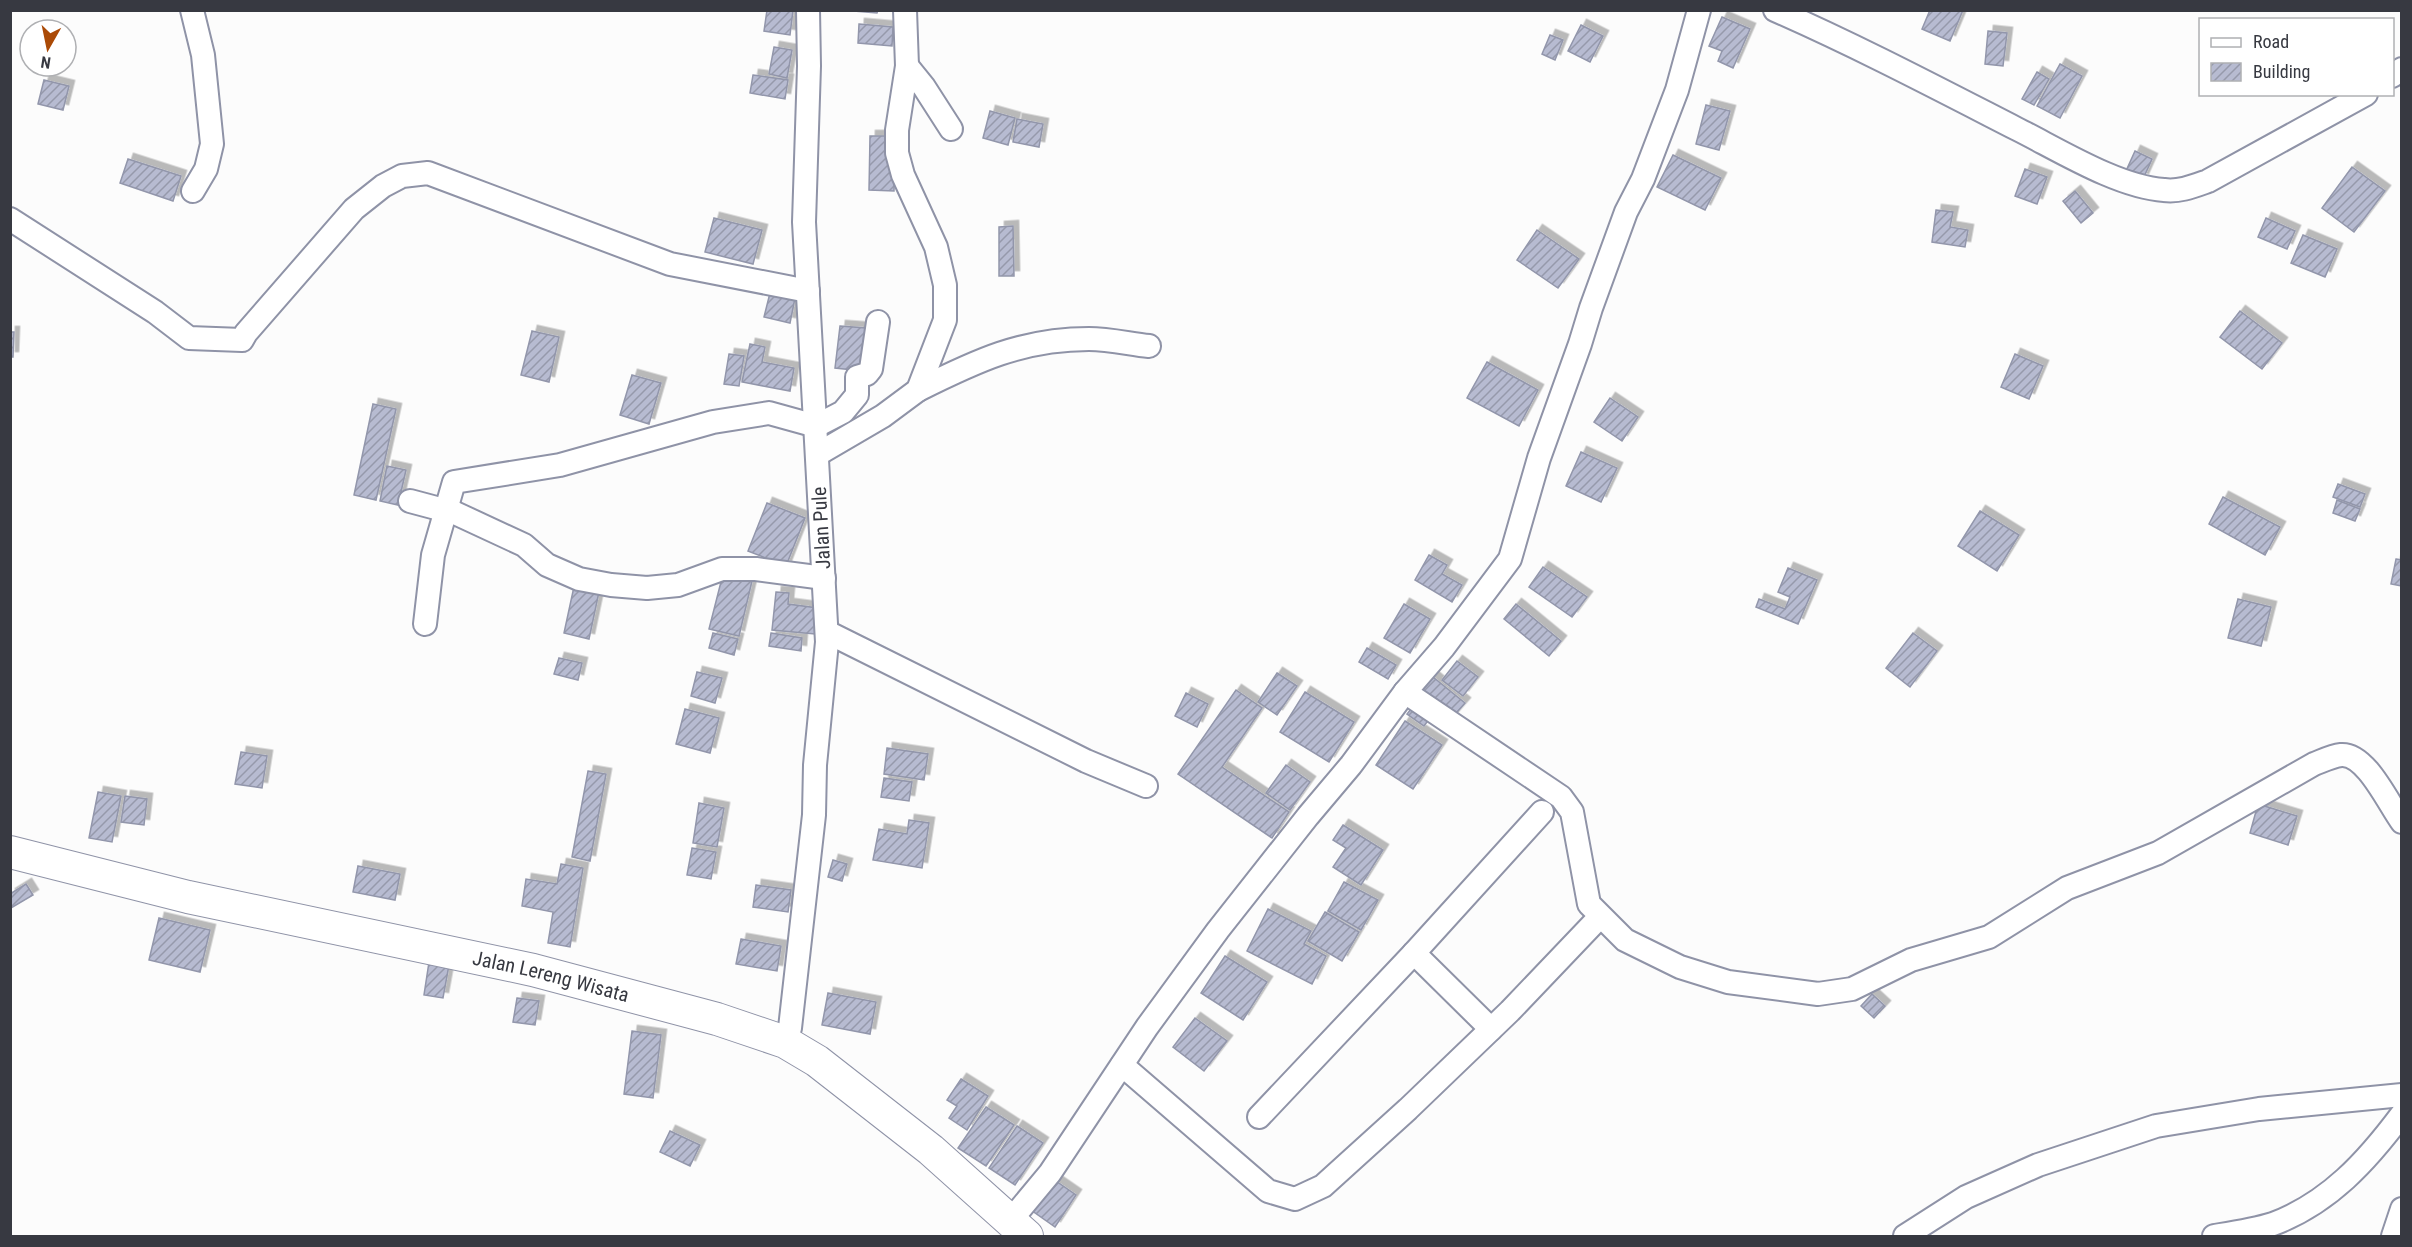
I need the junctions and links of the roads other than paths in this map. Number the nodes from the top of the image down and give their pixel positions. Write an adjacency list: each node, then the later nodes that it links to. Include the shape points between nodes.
1 (192, 10): 9 (street, via 203,55 212,144 206,169)
2 (808, 10): 11 (street, Jalan Pule, via 804,222)
3 (905, 10): 6 (street)
4 (1699, 10): 22 (street, via 1677,90 1626,212 1539,458 1510,559)
5 (1775, 10): 7 (street, via 2078,160 2131,183 2164,190 2188,189 2208,181)
6 (907, 66): 8 (street); 14 (street, via 897,153 936,247 945,285 945,320)
7 (2362, 96)
8 (951, 129)
9 (193, 191)
10 (10, 219): 11 (street, via 189,338 242,340 354,209 402,176 428,174 670,264)
11 (808, 291): 15 (street, Jalan Pule)
12 (878, 322): 15 (street, via 871,369 857,377 857,395 843,412)
13 (1149, 346): 14 (street, via 1090,339 1031,344 988,356)
14 (918, 390): 16 (street, via 883,416)
15 (816, 426): 16 (street, Jalan Pule); 18 (street, via 769,413 713,422 560,465 454,482)
16 (818, 454): 19 (street, Jalan Pule)
17 (410, 501): 18 (street)
18 (445, 510): 19 (street, via 524,545 547,566 579,579 611,585 678,585 722,569); 20 (street, via 433,555)
19 (824, 578): 21 (street, Jalan Pule)
20 (425, 624)
21 (827, 632): 23 (street, via 1086,761); 30 (street, Jalan Pule, via 805,909)
22 (1405, 692): 25 (street, via 1561,797 1572,812 1589,904 1625,940 1680,968 1776,990 1818,994 1852,989 1911,960 1989,937 2067,888 2158,853 2314,764 2335,756 2354,757 2364,764); 31 (street, via 1218,930)
23 (1146, 786)
24 (1542, 812): 28 (street)
25 (2402, 822)
26 (10, 852): 30 (main road, Jalan Lereng Wisata, via 188,897 533,970 717,1019)
27 (1593, 924): 29 (street)
28 (1414, 953): 29 (street); 34 (street)
29 (1491, 1029): 31 (street, via 1323,1186 1295,1199 1268,1191)
30 (785, 1042): 36 (main road, Jalan Lereng Wisata, via 817,1061 931,1150)
31 (1122, 1065): 36 (street, via 1050,1173)
32 (2402, 1095): 37 (street, via 2259,1109 2156,1126 2038,1165 1966,1197)
33 (2402, 1114): 38 (street, via 2340,1185 2310,1207 2272,1224)
34 (1259, 1117)
35 (2402, 1209): 39 (street)
36 (1019, 1228)
37 (1905, 1236)
38 (2214, 1236)
39 (2393, 1236)

